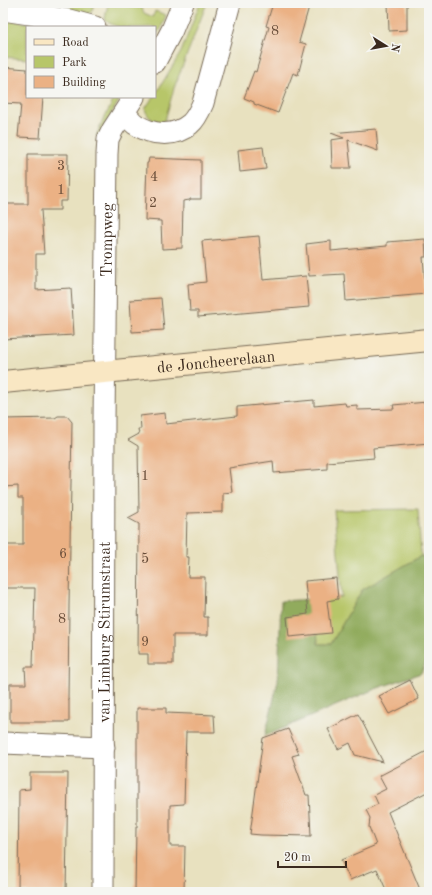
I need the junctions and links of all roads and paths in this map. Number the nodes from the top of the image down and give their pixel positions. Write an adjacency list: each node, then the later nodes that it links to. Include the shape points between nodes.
1 (183, 3): 5 (street, via 172,30)
2 (230, 3): 6 (street, Trompweg, via 203,103 191,124 168,134 151,132 135,124)
3 (3, 10): 4 (street)
4 (92, 26)
5 (156, 58)
6 (129, 105): 8 (street, Trompweg, via 108,139)
7 (429, 340): 8 (main road, de Joncheerelaan)
8 (104, 372): 9 (main road, de Joncheerelaan); 11 (street, van Limburg Stirumstraat)
9 (3, 382)
10 (3, 743): 11 (street)
11 (104, 747): 12 (street, van Limburg Stirumstraat)
12 (103, 892)

